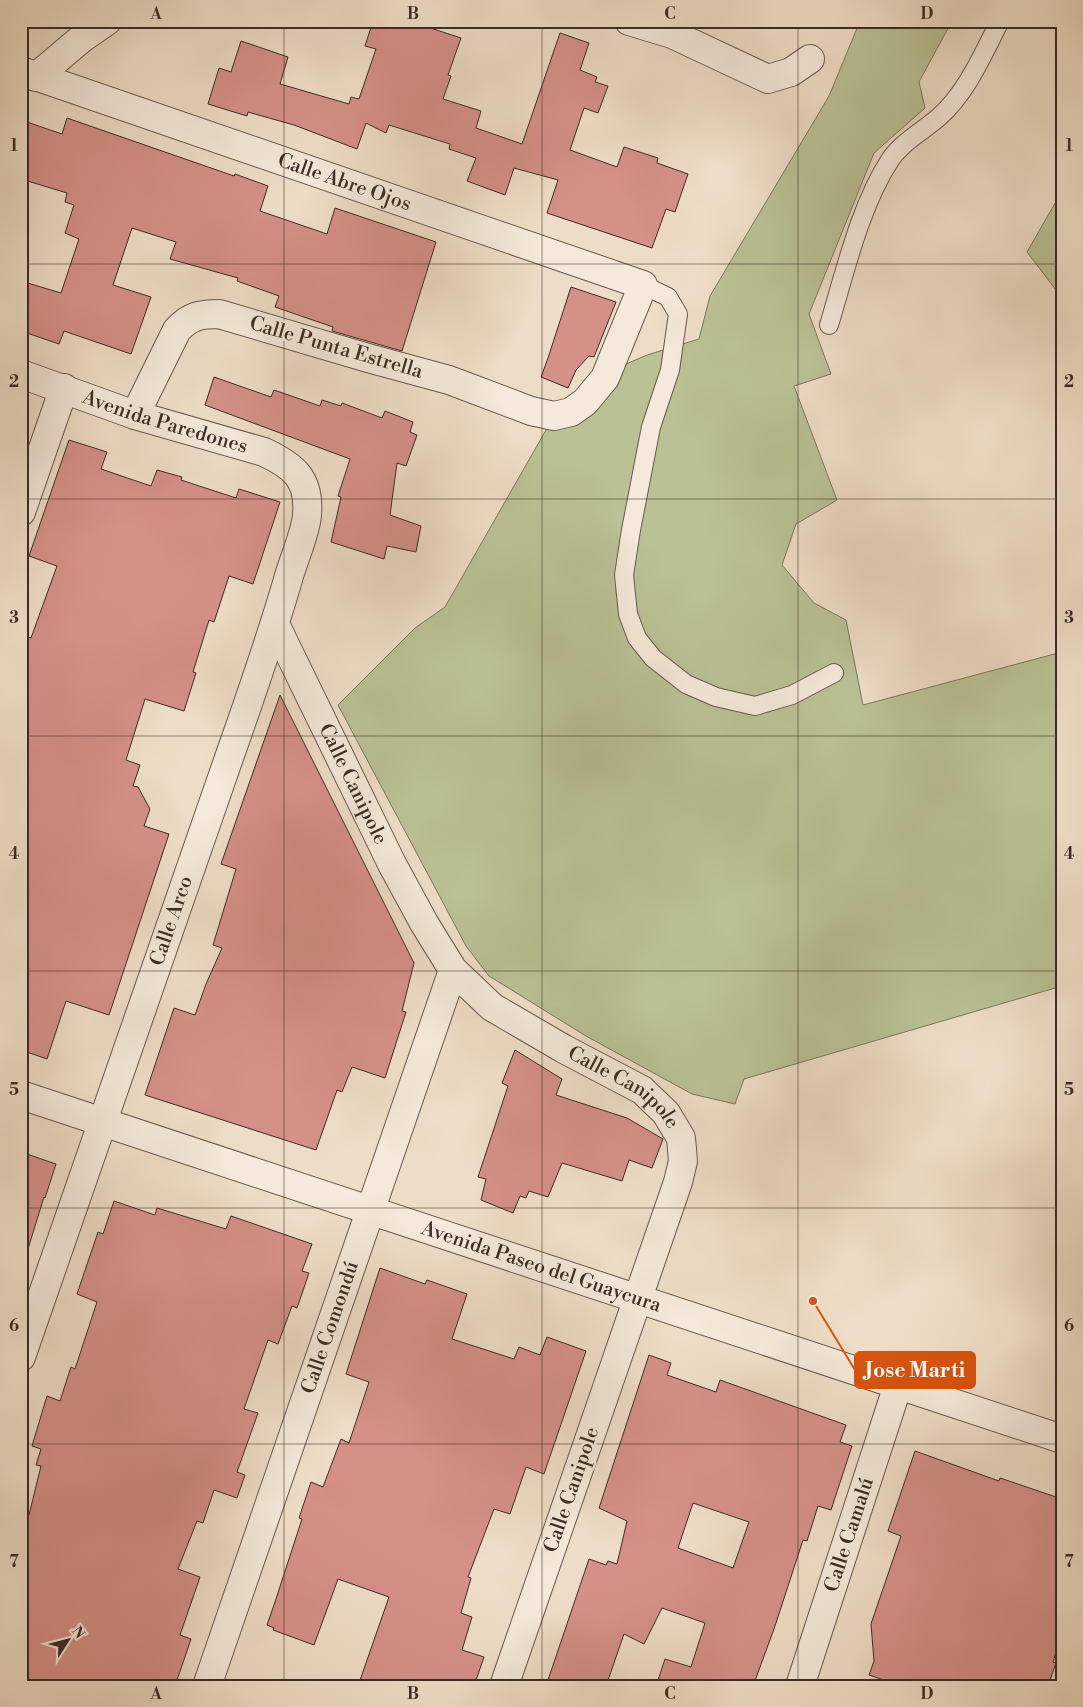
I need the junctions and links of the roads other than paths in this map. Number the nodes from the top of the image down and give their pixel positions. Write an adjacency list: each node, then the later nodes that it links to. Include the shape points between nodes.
1 (108, 21): 5 (street)
2 (629, 21): 4 (street, via 672,34 768,79 791,72)
3 (1000, 21): 7 (lane, via 959,94 939,117 891,159 861,223)
4 (810, 60)
5 (29, 74): 6 (street, Calle Abre Ojos)
6 (643, 285): 10 (street, Calle Punta Estrella, via 605,378 585,402 571,412 554,416 530,411 450,380 220,314 205,314 187,320 177,330); 14 (lane, Calle Abre Ojos, via 668,298 678,314 670,370 651,427 624,575 628,614 637,638 653,658 686,684 716,697 755,706 792,695)
7 (829, 325)
8 (21, 374): 9 (street, Avenida Paredones)
9 (64, 388): 10 (street, Avenida Paredones); 12 (street)
10 (135, 415): 11 (street, Avenida Paredones, via 264,452 295,471)
11 (303, 481): 13 (street, Calle Arco, via 307,516)
12 (21, 512)
13 (275, 624): 15 (street, Calle Canipole, via 392,864); 17 (street, Calle Arco)
14 (834, 673)
15 (453, 970): 18 (street, Calle Comondú); 19 (street, Calle Canipole, via 492,1007 642,1090 666,1113 681,1138 682,1161 678,1182)
16 (21, 1094): 17 (street, Avenida Paseo del Guaycura)
17 (101, 1121): 18 (street, Avenida Paseo del Guaycura); 20 (street, Calle Arco)
18 (371, 1210): 19 (street, Avenida Paseo del Guaycura); 23 (street, Calle Comondú)
19 (638, 1298): 21 (street, Avenida Paseo del Guaycura); 24 (street, Calle Canipole)
20 (21, 1357)
21 (898, 1385): 22 (street, Avenida Paseo del Guaycura); 25 (street, Calle Camalú)
22 (1062, 1439)
23 (207, 1686)
24 (504, 1686)
25 (800, 1686)

